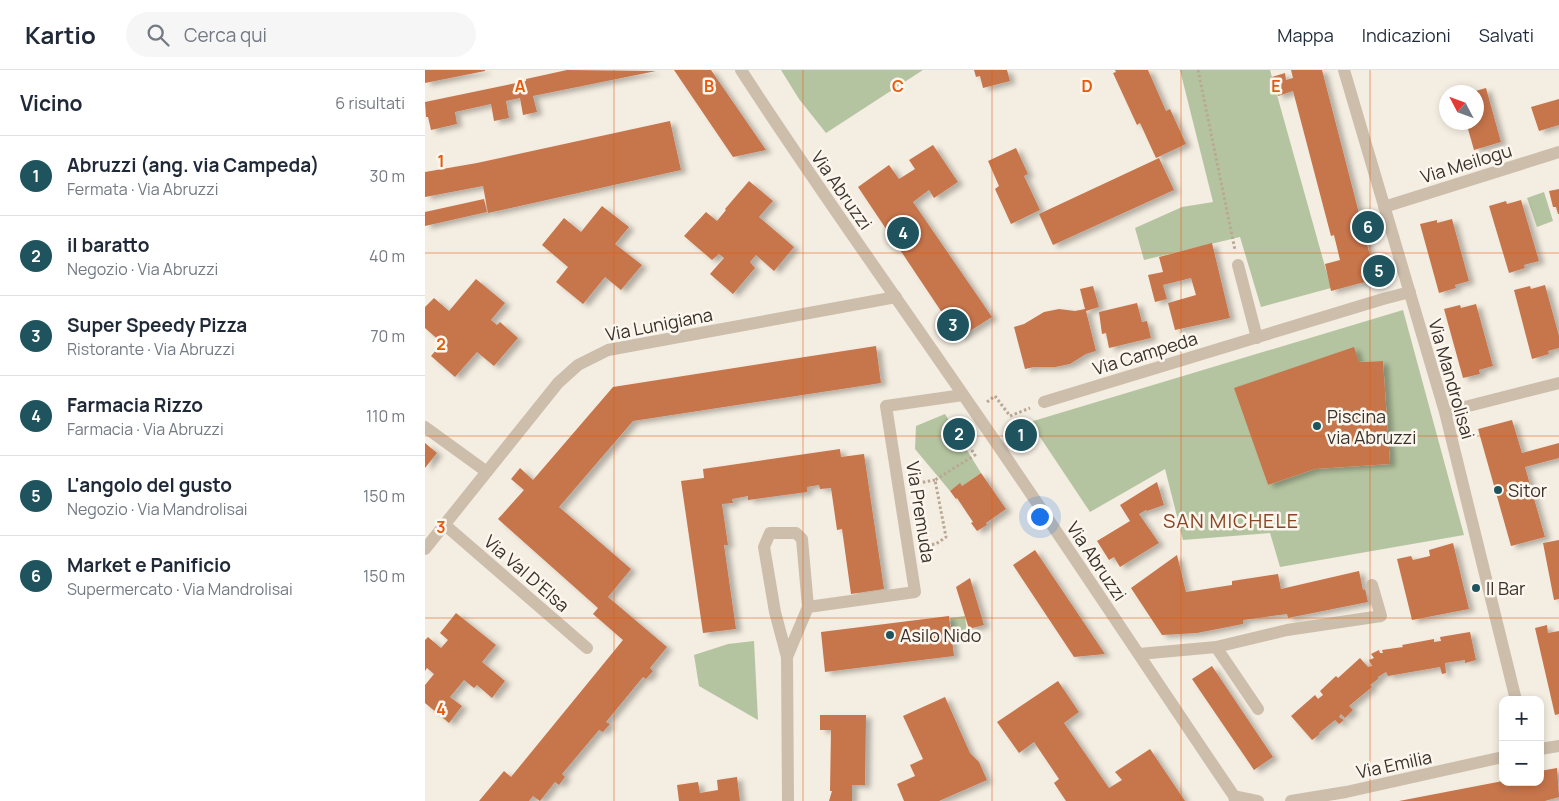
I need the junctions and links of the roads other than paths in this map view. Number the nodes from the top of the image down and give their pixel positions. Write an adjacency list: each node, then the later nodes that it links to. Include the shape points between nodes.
1 (741, 70): 7 (street, Via Abruzzi)
2 (1344, 70): 4 (street, Via Mandrolisai)
3 (1559, 152): 4 (street, Via Meilogu)
4 (1384, 207): 6 (street, Via Mandrolisai)
5 (1238, 265): 8 (street)
6 (1409, 292): 8 (street, Via Campeda); 12 (street, Via Mandrolisai)
7 (896, 297): 10 (street, Via Abruzzi); 14 (street, Via Lunigiana, via 607,350 578,365 558,383)
8 (1257, 338): 11 (street, Via Campeda)
9 (1558, 385): 12 (street)
10 (963, 395): 18 (street, Via Premuda, via 887,406 915,592); 21 (street, Via Abruzzi)
11 (1044, 402)
12 (1445, 412): 23 (street, Via Mandrolisai)
13 (425, 427): 14 (street)
14 (487, 472): 15 (street, Via Lunigiana)
15 (445, 525): 16 (street, Via Lunigiana); 20 (street, Via Val D'Elsa)
16 (425, 549)
17 (1372, 585): 19 (street, via 1381,616 1287,630)
18 (808, 607): 22 (street); 22 (street, via 802,539 796,533 770,533 764,547 775,612)
19 (1216, 646): 21 (street); 24 (street)
20 (587, 648)
21 (1139, 654): 29 (street, Via Abruzzi)
22 (787, 657): 30 (street)
23 (1515, 696)
24 (1257, 709)
25 (1559, 746): 26 (street)
26 (1544, 749)
27 (1499, 758): 28 (street, Via Emilia)
28 (1341, 797): 32 (street, Via Emilia)
29 (1234, 799): 31 (street)
30 (788, 801)
31 (1258, 801)
32 (1291, 801)

